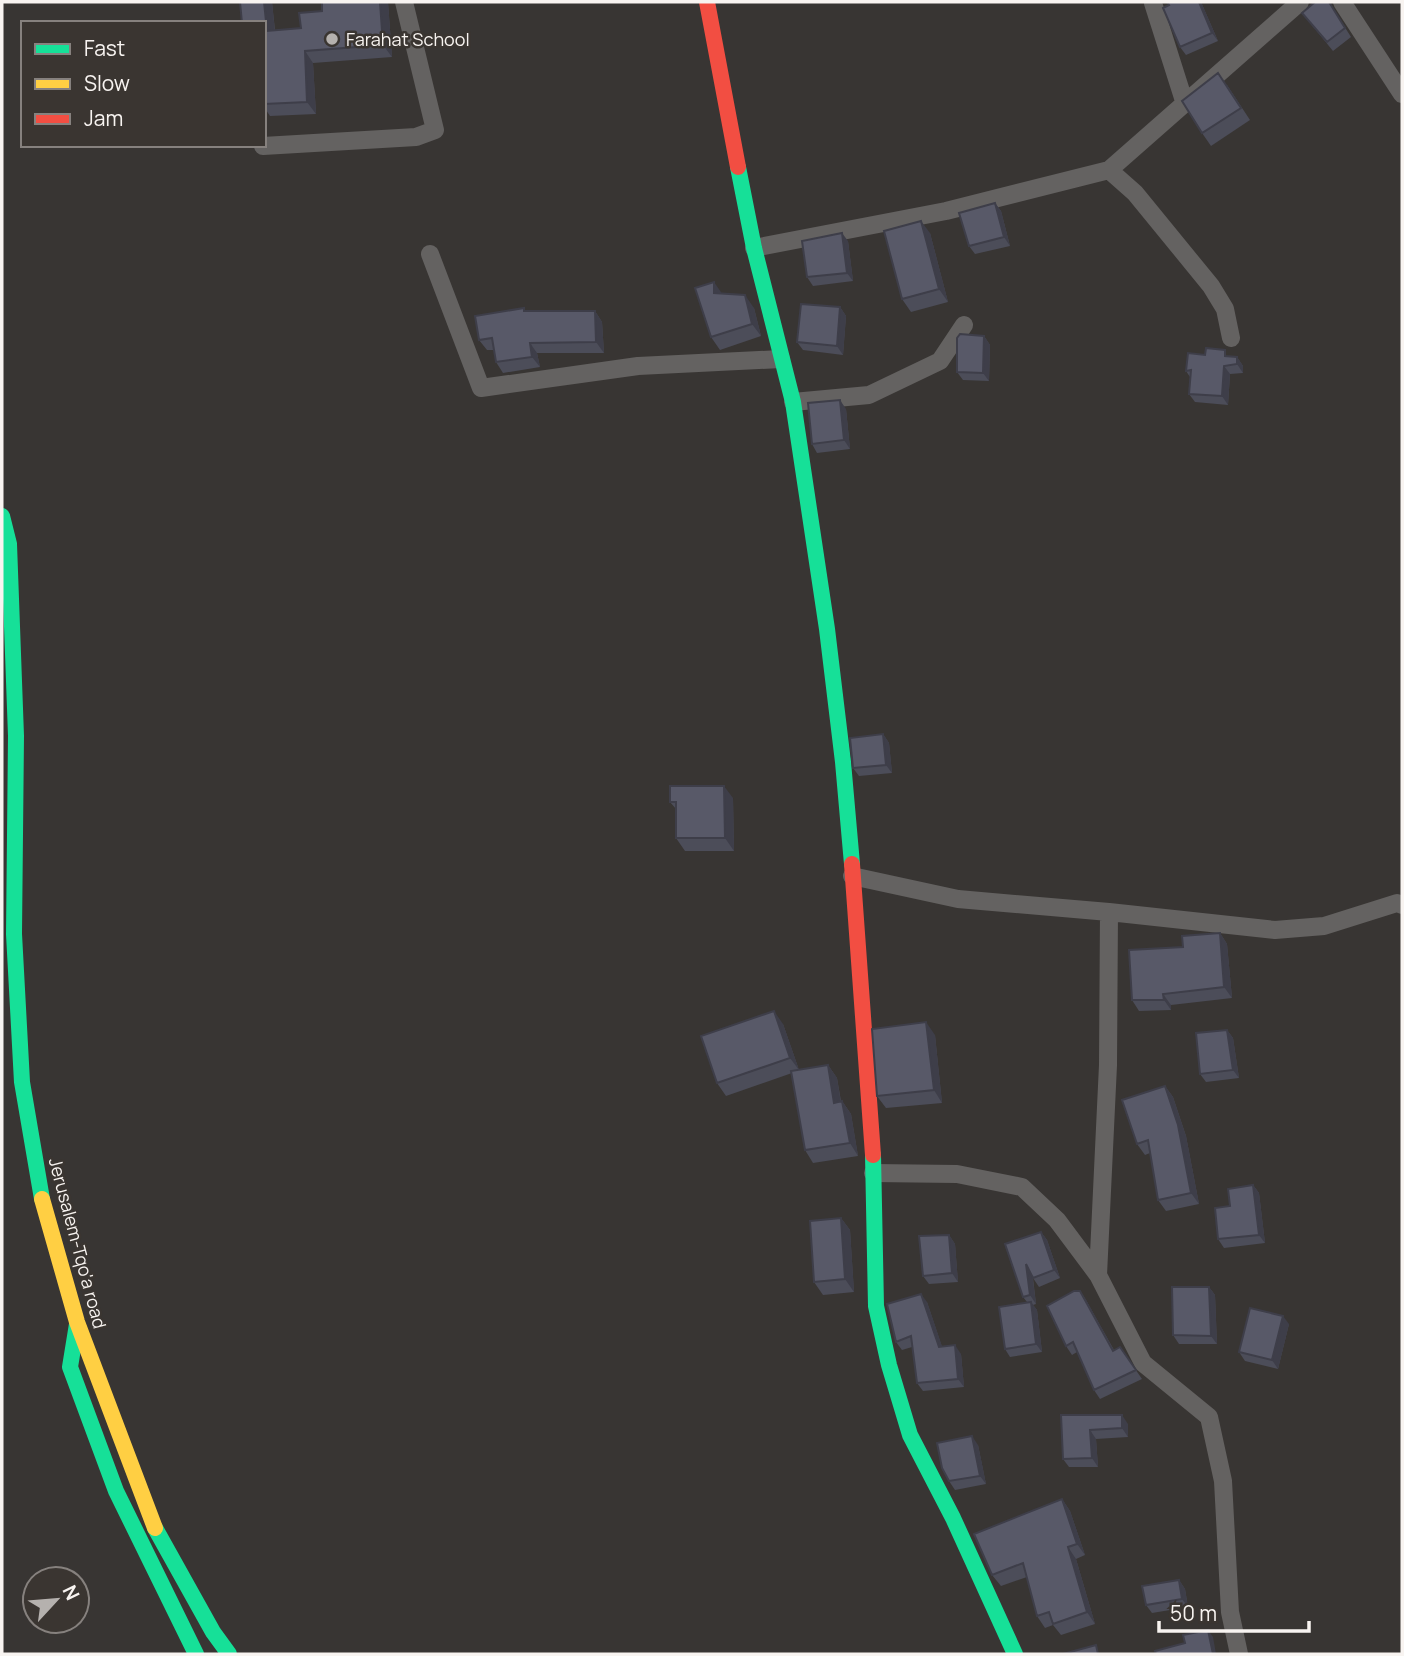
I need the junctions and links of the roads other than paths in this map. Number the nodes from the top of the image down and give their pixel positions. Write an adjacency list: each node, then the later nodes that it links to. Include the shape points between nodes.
1 (404, 2): 8 (street, via 435,130 416,137)
2 (707, 2): 10 (street)
3 (1300, 2): 7 (street)
4 (1342, 2): 6 (street)
5 (1153, 4): 7 (street)
6 (1402, 94)
7 (1185, 104): 9 (street)
8 (266, 146)
9 (1109, 170): 10 (street, via 946,211); 13 (street, via 1135,193 1211,286 1225,309)
10 (754, 248): 14 (street)
11 (430, 254): 14 (street, via 481,388 638,366)
12 (964, 324): 15 (street, via 940,361 869,395)
13 (1231, 338)
14 (782, 359): 15 (street)
15 (793, 402): 17 (street, via 827,629)
16 (2, 516): 22 (street, Jerusalem-Tqo'a road, via 9,544 16,736 14,934 22,1082 39,1187)
17 (852, 876): 19 (street, via 958,899); 20 (street)
18 (1402, 905): 19 (street, via 1324,926 1275,930)
19 (1109, 912): 21 (street, via 1108,1065)
20 (873, 1173): 21 (street, via 957,1174 1022,1187 1057,1220); 25 (street, via 876,1306 889,1365 910,1435)
21 (1098, 1275): 26 (street, via 1143,1363 1209,1417 1223,1481 1230,1612)
22 (78, 1322): 23 (street, via 71,1367 116,1491); 24 (street, Jerusalem-Tqo'a road, via 158,1535)
23 (196, 1654)
24 (229, 1654)
25 (1015, 1654)
26 (1239, 1654)

